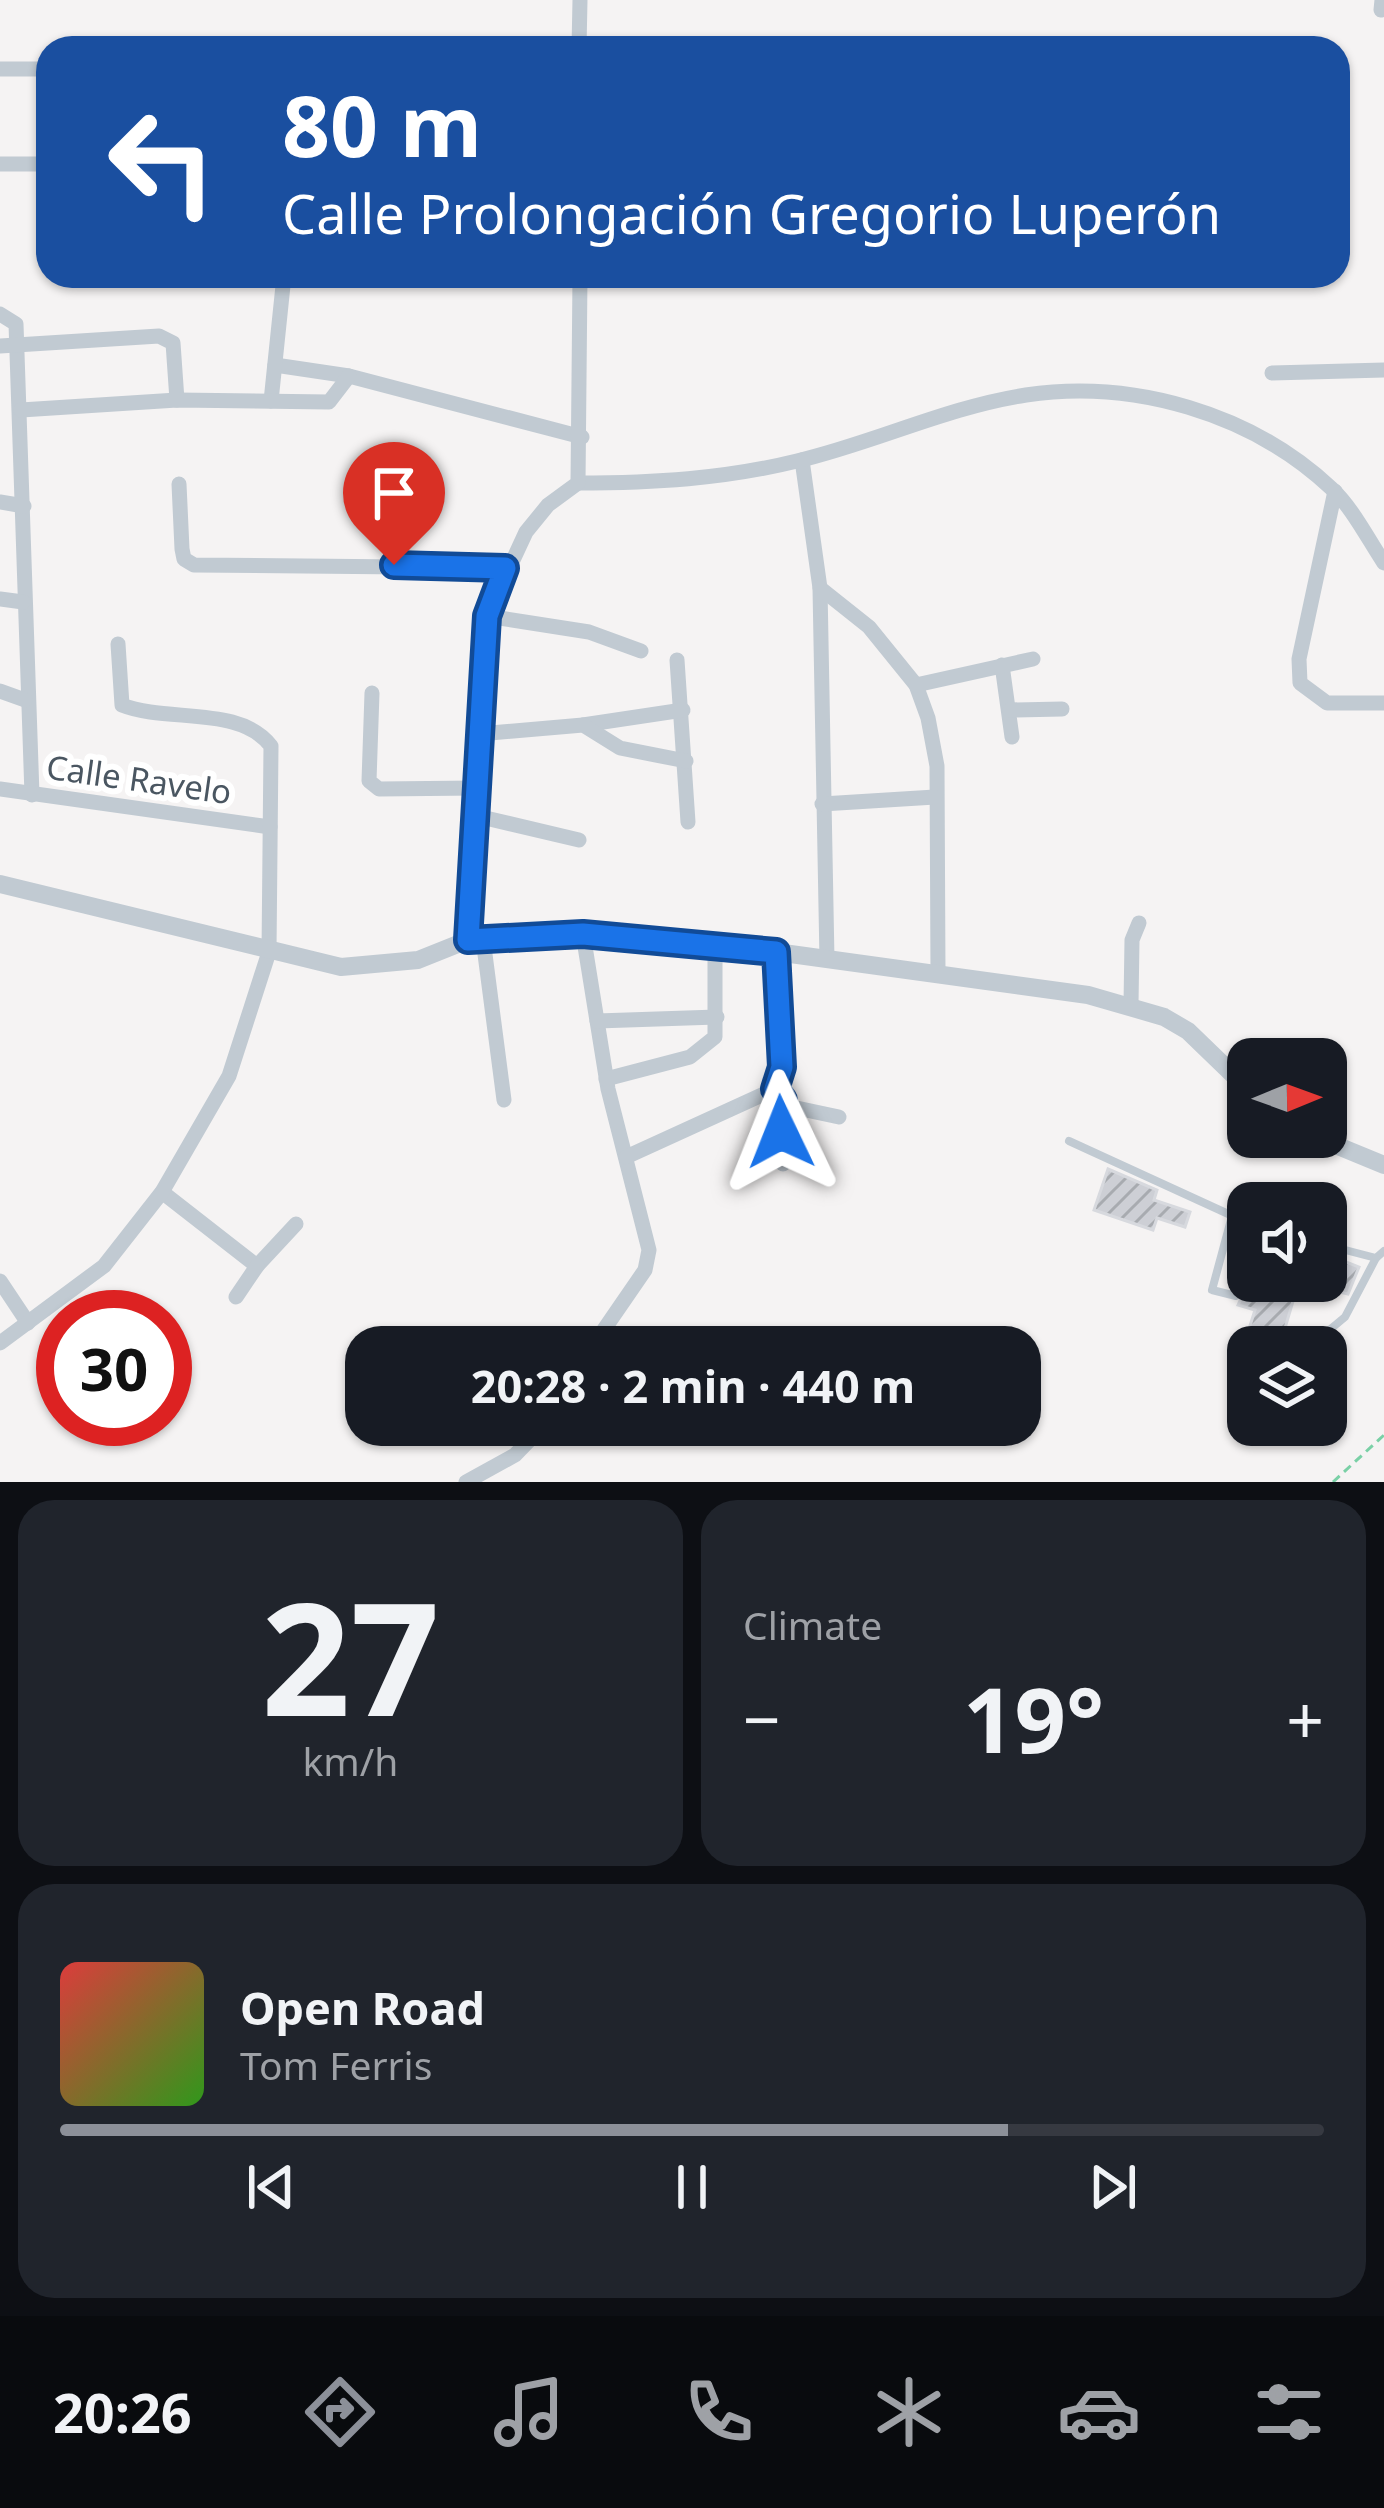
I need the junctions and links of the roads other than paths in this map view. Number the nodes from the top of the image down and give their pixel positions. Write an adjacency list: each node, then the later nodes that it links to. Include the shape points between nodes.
1 (580, 0): 2 (street)
2 (579, 36)
3 (0, 69): 4 (street)
4 (36, 69)
5 (0, 164): 6 (street)
6 (36, 164)
7 (283, 288): 11 (street)
8 (580, 288): 18 (street)
9 (0, 314): 10 (street, via 16,324)
10 (7, 345): 15 (street, via 159,336 173,343); 17 (street)
11 (275, 365): 14 (street); 16 (street)
12 (1384, 370): 13 (street)
13 (1272, 373)
14 (350, 376): 16 (street, via 329,402); 18 (street)
15 (177, 400): 16 (street); 17 (street)
16 (271, 401)
17 (21, 410): 24 (street)
18 (582, 437): 20 (street)
19 (802, 460): 20 (street, via 723,477); 22 (street, via 1023,395 1083,389 1202,410 1289,454); 27 (street)
20 (578, 483): 26 (street, via 548,506)
21 (179, 484): 26 (street, via 184,559 194,565)
22 (1335, 491): 25 (street); 40 (street, via 1300,683 1327,703)
23 (0, 502): 24 (street)
24 (24, 506): 29 (street)
25 (1384, 563)
26 (505, 568): 30 (street)
27 (820, 588): 36 (street, via 869,627); 52 (street)
28 (0, 599): 29 (street)
29 (23, 602): 39 (street)
30 (487, 616): 32 (street, via 589,632); 45 (street)
31 (118, 644): 55 (street, via 122,705 169,718 238,722 263,735 271,746)
32 (641, 651)
33 (1033, 658): 35 (street)
34 (677, 660): 42 (street)
35 (1002, 665): 36 (street); 43 (street)
36 (916, 685): 51 (street, via 937,766)
37 (0, 691): 39 (street)
38 (372, 693): 48 (street, via 370,781 379,789)
39 (25, 700): 50 (street)
40 (1384, 703)
41 (1062, 709): 43 (street)
42 (683, 710): 44 (street); 47 (street)
43 (1010, 710): 46 (street)
44 (584, 725): 45 (street); 47 (street, via 620,748)
45 (479, 734): 48 (street)
46 (1012, 737)
47 (686, 760): 54 (street)
48 (477, 788): 53 (street)
49 (0, 789): 50 (street, Calle Ravelo)
50 (32, 795): 55 (street, Calle Ravelo)
51 (935, 797): 52 (street); 65 (street)
52 (822, 804): 64 (street)
53 (477, 817): 56 (street); 60 (street)
54 (688, 822)
55 (270, 827): 62 (street)
56 (580, 840)
57 (0, 884): 62 (street)
58 (1139, 923): 66 (street)
59 (583, 934): 60 (street); 61 (street); 68 (street)
60 (475, 940): 62 (street, via 365,968); 72 (street)
61 (716, 948): 63 (street); 67 (street)
62 (269, 952): 79 (street, via 229,1076)
63 (776, 952): 64 (street); 71 (street)
64 (827, 959): 65 (street)
65 (938, 974): 66 (street)
66 (1131, 1004): 69 (street, via 1188,1031)
67 (717, 1017): 68 (street); 70 (street, via 715,1037 690,1057)
68 (597, 1021): 70 (street)
69 (1227, 1069)
70 (606, 1079): 76 (street)
71 (779, 1094): 73 (street, via 802,1111); 76 (street); 77 (street)
72 (504, 1100)
73 (839, 1117)
74 (1069, 1141): 80 (lane)
75 (1347, 1150): 78 (street)
76 (626, 1157): 90 (street, via 649,1250)
77 (783, 1164)
78 (1384, 1165)
79 (162, 1192): 85 (street); 89 (street, via 104,1266)
80 (1227, 1214)
81 (296, 1224): 85 (street)
82 (1227, 1234): 87 (lane, via 1212,1290)
83 (1347, 1250): 84 (lane)
84 (1380, 1255): 91 (lane)
85 (257, 1265): 88 (street)
86 (0, 1281): 89 (street)
87 (1227, 1294)
88 (236, 1297)
89 (28, 1323): 92 (street)
90 (606, 1326)
91 (1334, 1326)
92 (0, 1342)
93 (524, 1446): 94 (street)
94 (467, 1481)

